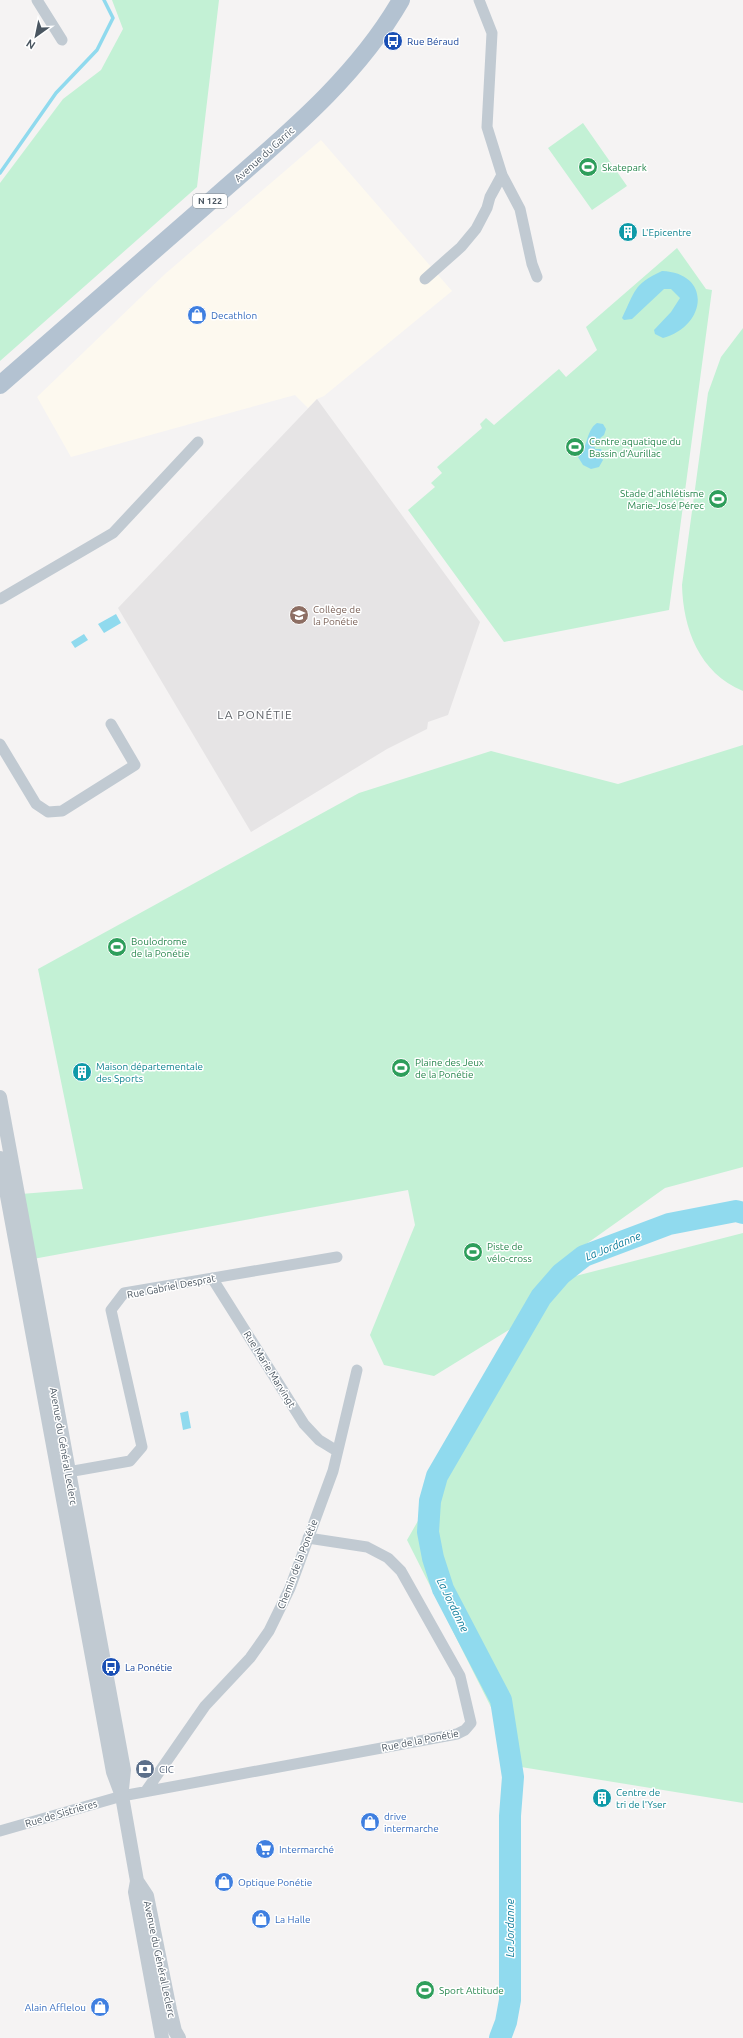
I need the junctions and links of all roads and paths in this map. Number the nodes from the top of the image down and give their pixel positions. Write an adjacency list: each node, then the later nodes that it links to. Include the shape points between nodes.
1 (37, 0): 4 (street)
2 (402, 0): 8 (main road, Avenue du Garric / N 122, via 362,57 328,95)
3 (479, 0): 5 (street, via 492,33 487,127)
4 (62, 40)
5 (502, 175): 6 (street, via 520,209); 7 (street, via 476,229 461,247)
6 (537, 277)
7 (425, 279)
8 (0, 385)
9 (198, 442): 10 (street, via 113,533)
10 (0, 600)
11 (111, 724): 12 (street, via 135,765 62,811 48,812 36,804)
12 (0, 744)
13 (0, 1097): 19 (street, Avenue du Général Leclerc)
14 (0, 1158): 22 (street, Avenue du Général Leclerc, via 94,1673 114,1772)
15 (338, 1256): 16 (street, Rue Gabriel Desprat)
16 (212, 1278): 18 (street, Rue Marie Marvingt, via 304,1424 319,1440); 19 (street, Rue Gabriel Desprat, via 124,1293 111,1310 142,1447 130,1461)
17 (357, 1370): 18 (street, Chemin de la Ponétie)
18 (337, 1451): 20 (street, Chemin de la Ponétie, via 333,1471)
19 (68, 1472): 22 (street, Avenue du Général Leclerc, via 124,1770)
20 (308, 1538): 21 (street, Chemin de la Ponétie, via 290,1588 269,1631 250,1658 205,1706); 21 (street, Rue de la Ponétie, via 367,1547 388,1558 401,1571 460,1676 471,1723 457,1734)
21 (146, 1791): 22 (street, Rue de la Ponétie)
22 (122, 1796): 23 (street, Rue de Sistrières); 24 (street, Avenue du Général Leclerc)
23 (0, 1831)
24 (137, 1881): 25 (street, Avenue du Général Leclerc, via 135,1892); 26 (street, Avenue du Général Leclerc, via 147,1896 170,2010)
25 (162, 2038)
26 (179, 2038)

